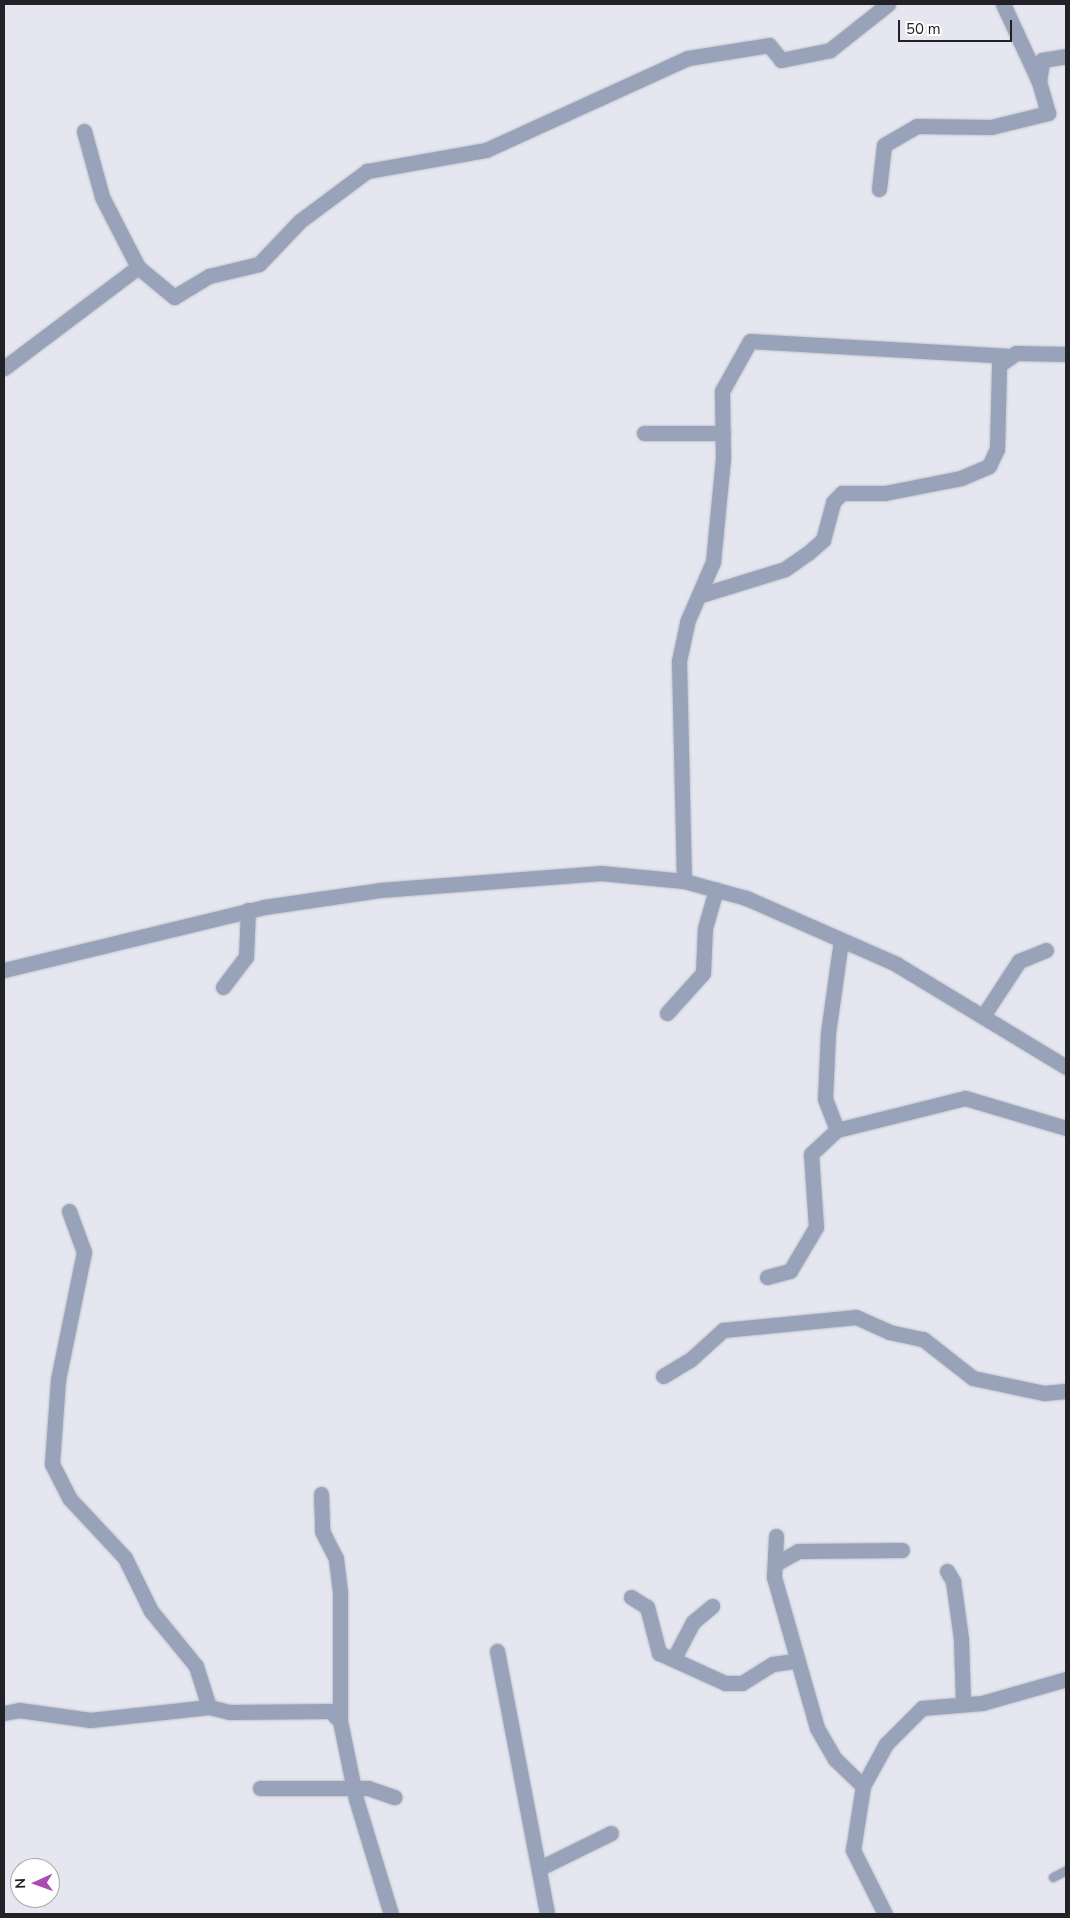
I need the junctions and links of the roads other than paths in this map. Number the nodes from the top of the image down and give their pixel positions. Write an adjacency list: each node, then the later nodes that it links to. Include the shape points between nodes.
1 (888, 4): 7 (street, via 830,50 781,60 769,45 688,58 486,150 367,171 300,221 259,264 209,276 174,297)
2 (1003, 4): 4 (street)
3 (1066, 56): 4 (street, via 1042,60)
4 (1039, 82): 6 (street, via 1048,113 991,128 917,126 884,145)
5 (84, 131): 7 (street, via 102,197)
6 (879, 189)
7 (138, 267): 10 (street)
8 (1066, 354): 9 (street)
9 (1007, 356): 11 (street, via 750,341 722,392); 13 (street, via 997,373 997,448 989,466 961,478 885,493 842,493 833,502 823,540 800,559 785,569)
10 (4, 368)
11 (723, 432): 12 (street); 13 (street, via 719,520 713,562)
12 (644, 433)
13 (701, 595): 14 (street, via 687,622 679,661)
14 (684, 882): 15 (street); 16 (street, via 601,872 380,890)
15 (716, 890): 17 (street, via 746,898); 21 (street, via 705,928 703,973)
16 (248, 910): 19 (street); 20 (street, via 246,957)
17 (841, 940): 22 (street, via 896,964); 25 (street, via 828,1032 825,1099)
18 (1046, 950): 22 (street, via 1019,961)
19 (4, 970)
20 (223, 987)
21 (667, 1013)
22 (983, 1016): 23 (street)
23 (1066, 1067)
24 (1066, 1128): 25 (street, via 965,1098)
25 (837, 1130): 27 (street, via 811,1154 816,1227 790,1271)
26 (69, 1211): 42 (street, via 84,1252 58,1380 52,1464 70,1499 125,1558 151,1612 196,1666)
27 (767, 1277)
28 (663, 1376): 29 (street, via 690,1360 723,1330 856,1317 888,1332 923,1339 974,1378 1044,1393)
29 (1066, 1391)
30 (322, 1494): 44 (street, via 322,1531 336,1559 340,1593)
31 (776, 1536): 33 (street)
32 (902, 1550): 33 (street, via 798,1551)
33 (775, 1564): 39 (street, via 774,1578)
34 (947, 1571): 41 (street, via 953,1581 961,1639)
35 (630, 1597): 38 (street, via 647,1607 659,1653)
36 (712, 1606): 38 (street, via 693,1622)
37 (497, 1651): 50 (street)
38 (674, 1658): 39 (street, via 725,1683 742,1683 773,1664)
39 (795, 1661): 45 (street, via 817,1728 835,1759)
40 (1066, 1679): 41 (street)
41 (963, 1703): 45 (street, via 922,1708 886,1744)
42 (209, 1707): 43 (street, via 90,1720 19,1710); 44 (street, via 229,1712 330,1711)
43 (4, 1713)
44 (340, 1721): 47 (street)
45 (863, 1786): 55 (street, via 853,1850)
46 (260, 1788): 47 (street)
47 (353, 1789): 48 (street, via 368,1788); 53 (street)
48 (394, 1797)
49 (611, 1833): 50 (street)
50 (540, 1868): 54 (street)
51 (1066, 1870): 52 (lane)
52 (1053, 1877)
53 (391, 1914)
54 (547, 1914)
55 (885, 1914)

